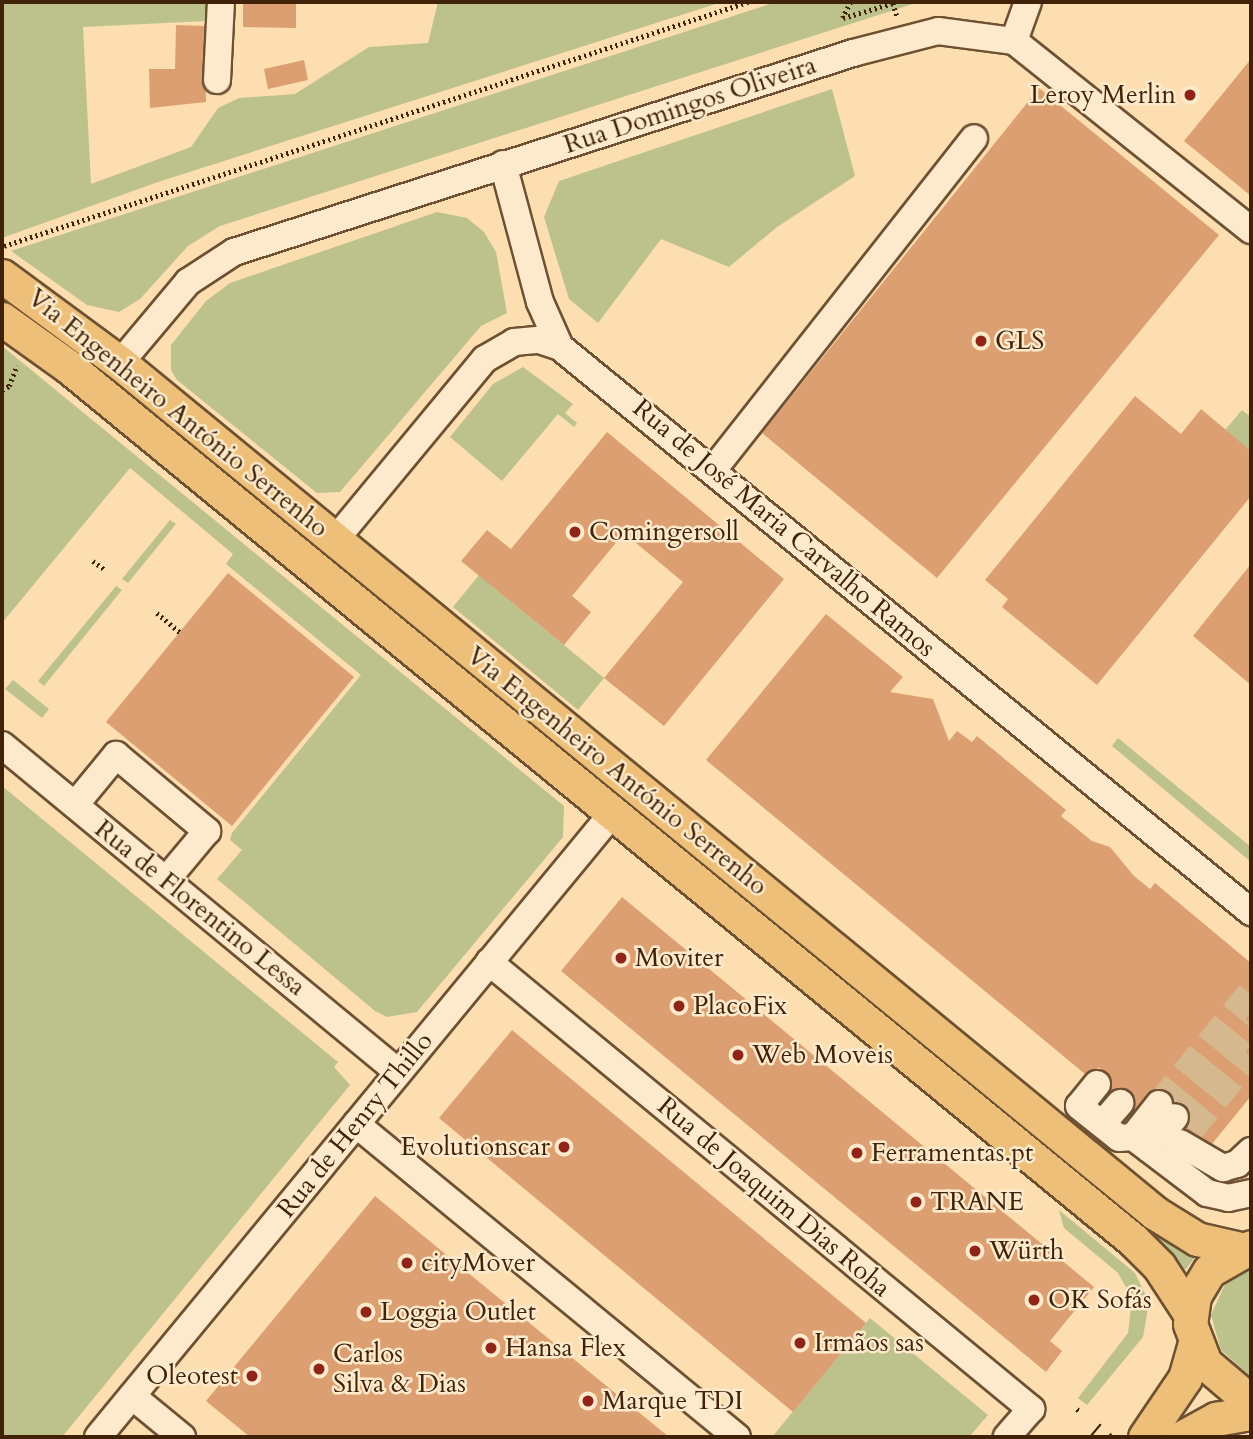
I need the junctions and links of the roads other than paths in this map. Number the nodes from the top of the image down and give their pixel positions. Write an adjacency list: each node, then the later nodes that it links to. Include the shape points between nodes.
1 (221, 2): 4 (street)
2 (1028, 2): 3 (street)
3 (1014, 41): 6 (street, Rua Domingos Oliveira, via 969,32 912,36); 7 (street, Rua Domingos Oliveira)
4 (217, 80)
5 (974, 138): 12 (street)
6 (503, 164): 10 (street, via 536,289); 11 (street, Rua Domingos Oliveira, via 216,260 188,282)
7 (1251, 230)
8 (9, 280): 11 (main road, Via Engenheiro António Serrenho)
9 (2, 319): 16 (main road, Via Engenheiro António Serrenho, via 69,367)
10 (560, 347): 12 (street, Rua de José Maria Carvalho Ramos); 13 (street, Rua de José Maria Carvalho Ramos, via 539,340 514,342 485,359)
11 (120, 363): 13 (main road, Via Engenheiro António Serrenho)
12 (713, 470): 18 (street, Rua de José Maria Carvalho Ramos)
13 (335, 540): 28 (main road, Via Engenheiro António Serrenho, via 1155,1213 1197,1239)
14 (2, 746): 15 (street, Rua de Florentino Lessa)
15 (75, 805): 17 (street, Rua de Florentino Lessa); 17 (street, via 116,755 207,831)
16 (612, 814): 19 (street, Rua de Henry Thillo); 29 (main road, Via Engenheiro António Serrenho, via 1133,1240 1159,1266)
17 (166, 880): 20 (street, Rua de Florentino Lessa)
18 (1251, 912)
19 (489, 962): 20 (street, Rua de Henry Thillo); 36 (street, Rua de Joaquim Dias Roha, via 1031,1409)
20 (398, 1072): 23 (street, Rua de Henry Thillo)
21 (1097, 1084): 24 (street, via 1079,1106)
22 (1120, 1102): 24 (street)
23 (356, 1124): 30 (street, Rua de Henry Thillo); 35 (street)
24 (1102, 1124): 25 (street, via 1119,1138)
25 (1164, 1135): 26 (street, via 1223,1168 1237,1164); 27 (street, via 1207,1193 1228,1198)
26 (1251, 1150)
27 (1251, 1193)
28 (1246, 1248): 29 (main road, via 1209,1271)
29 (1193, 1329): 31 (main road, Via Engenheiro António Serrenho, via 1205,1363); 37 (main road, via 1185,1377)
30 (132, 1396): 33 (street, Rua de Henry Thillo); 34 (street)
31 (1251, 1402)
32 (1251, 1413): 38 (main road, via 1216,1419)
33 (98, 1437)
34 (182, 1437)
35 (737, 1437)
36 (1007, 1437)
37 (1145, 1437)
38 (1183, 1437)

